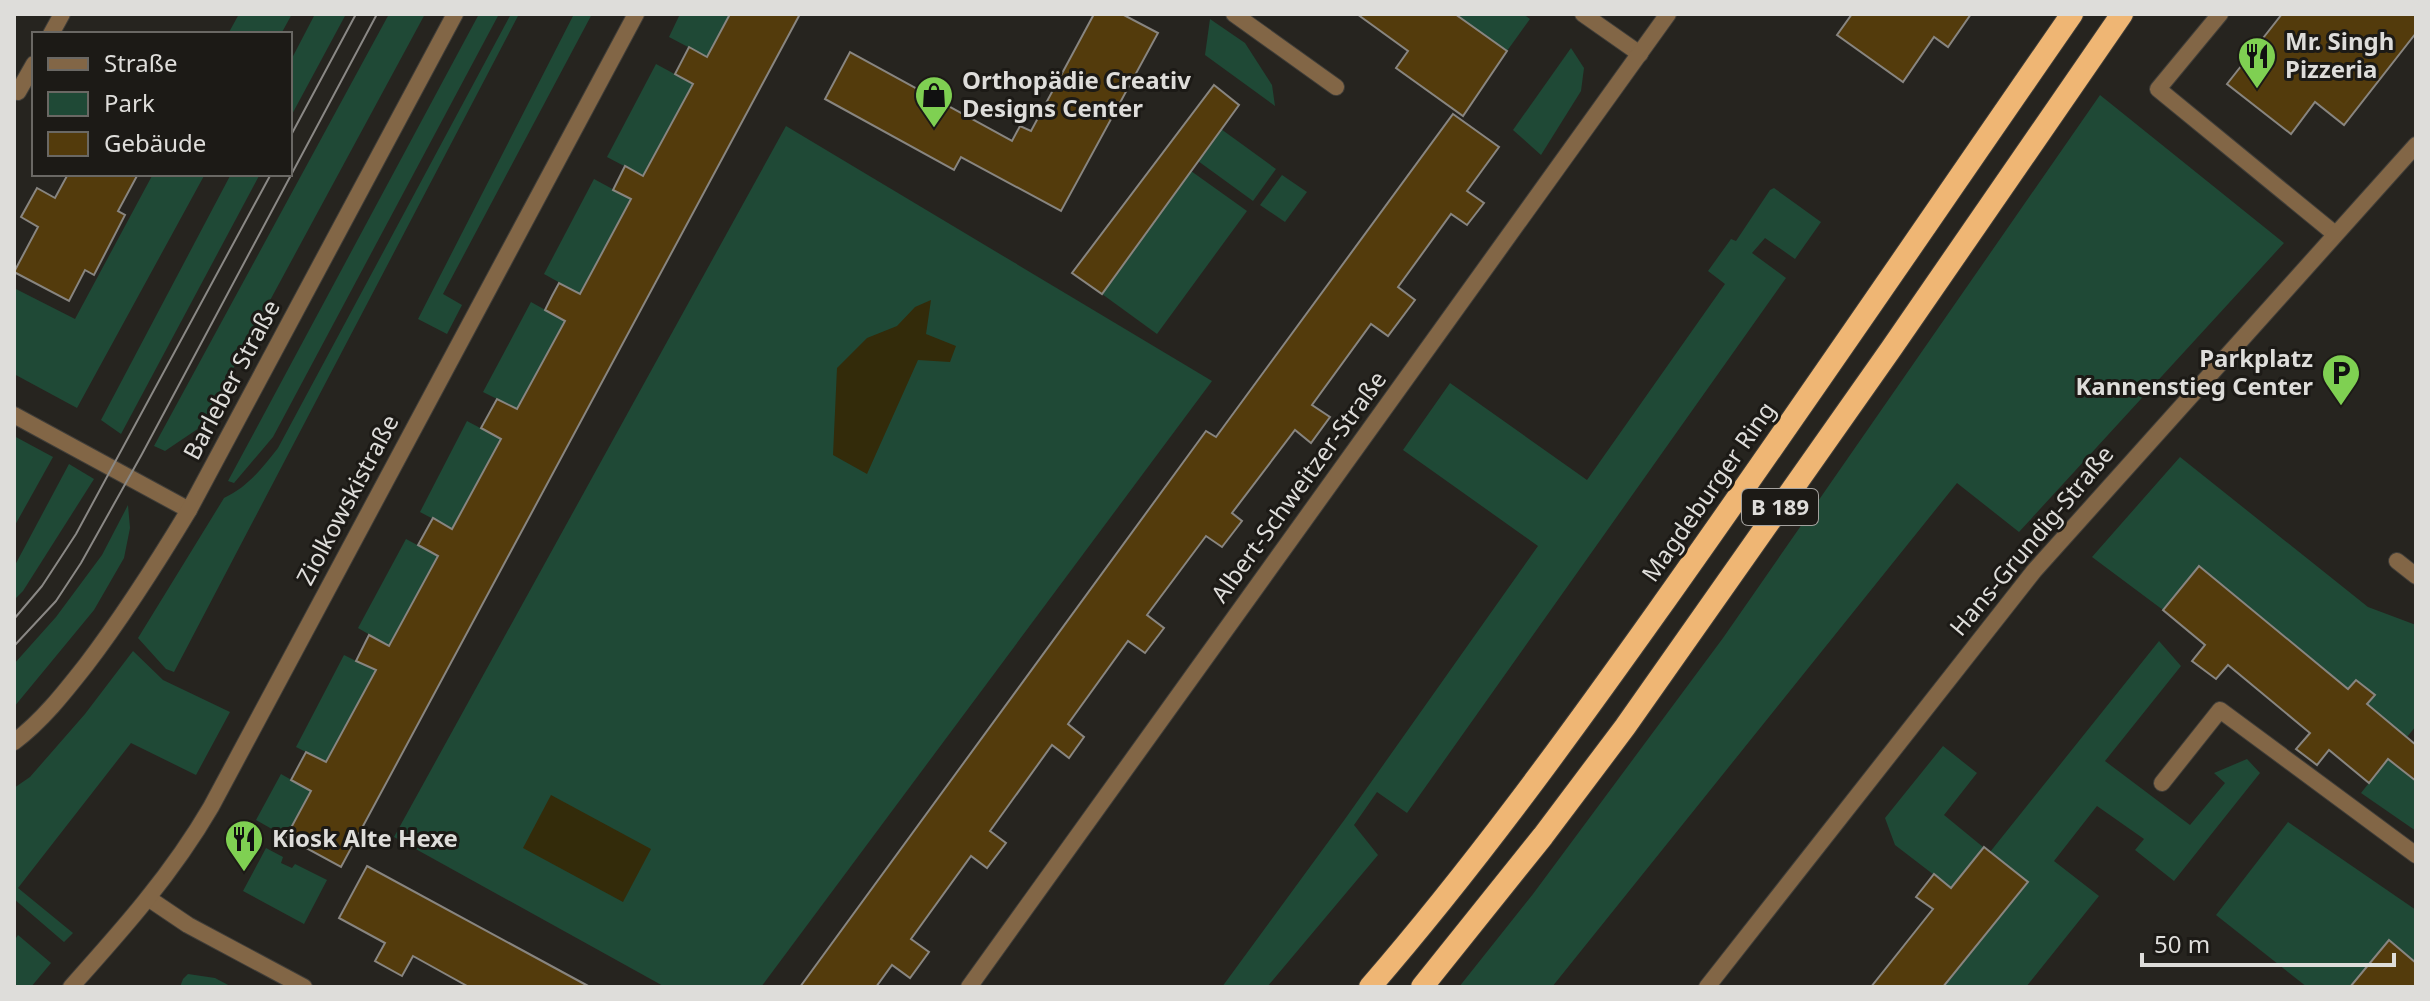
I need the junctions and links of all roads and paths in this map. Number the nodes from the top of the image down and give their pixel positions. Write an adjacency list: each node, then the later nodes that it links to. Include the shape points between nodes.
1 (62, 14): 10 (street)
2 (455, 14): 18 (street, Barleber Straße)
3 (636, 14): 24 (street, Ziolkowskistraße, via 211,807)
4 (1234, 14): 13 (street)
5 (1583, 14): 11 (street)
6 (1668, 14): 11 (street, Albert-Schweitzer-Straße)
7 (2072, 14): 28 (highway, Magdeburger Ring / B 189, via 1612,675 1521,799)
8 (2122, 14): 29 (highway, B 189, via 1625,727)
9 (2220, 14): 16 (street, via 2158,89)
10 (52, 32)
11 (1640, 54): 27 (street, Albert-Schweitzer-Straße)
12 (32, 68): 14 (street)
13 (1336, 87)
14 (18, 92)
15 (2416, 145): 16 (street, Hans-Grundig-Straße)
16 (2335, 234): 30 (street, Hans-Grundig-Straße, via 2034,571)
17 (14, 415): 18 (street)
18 (189, 510): 21 (street, Barleber Straße, via 100,646 45,714)
19 (2397, 561): 20 (street)
20 (2416, 576)
21 (14, 742)
22 (2162, 783): 23 (street, via 2220,710)
23 (2416, 855)
24 (148, 898): 25 (street, Ziolkowskistraße); 26 (street)
25 (71, 987)
26 (304, 987)
27 (969, 987)
28 (1370, 987)
29 (1422, 987)
30 (1707, 987)

